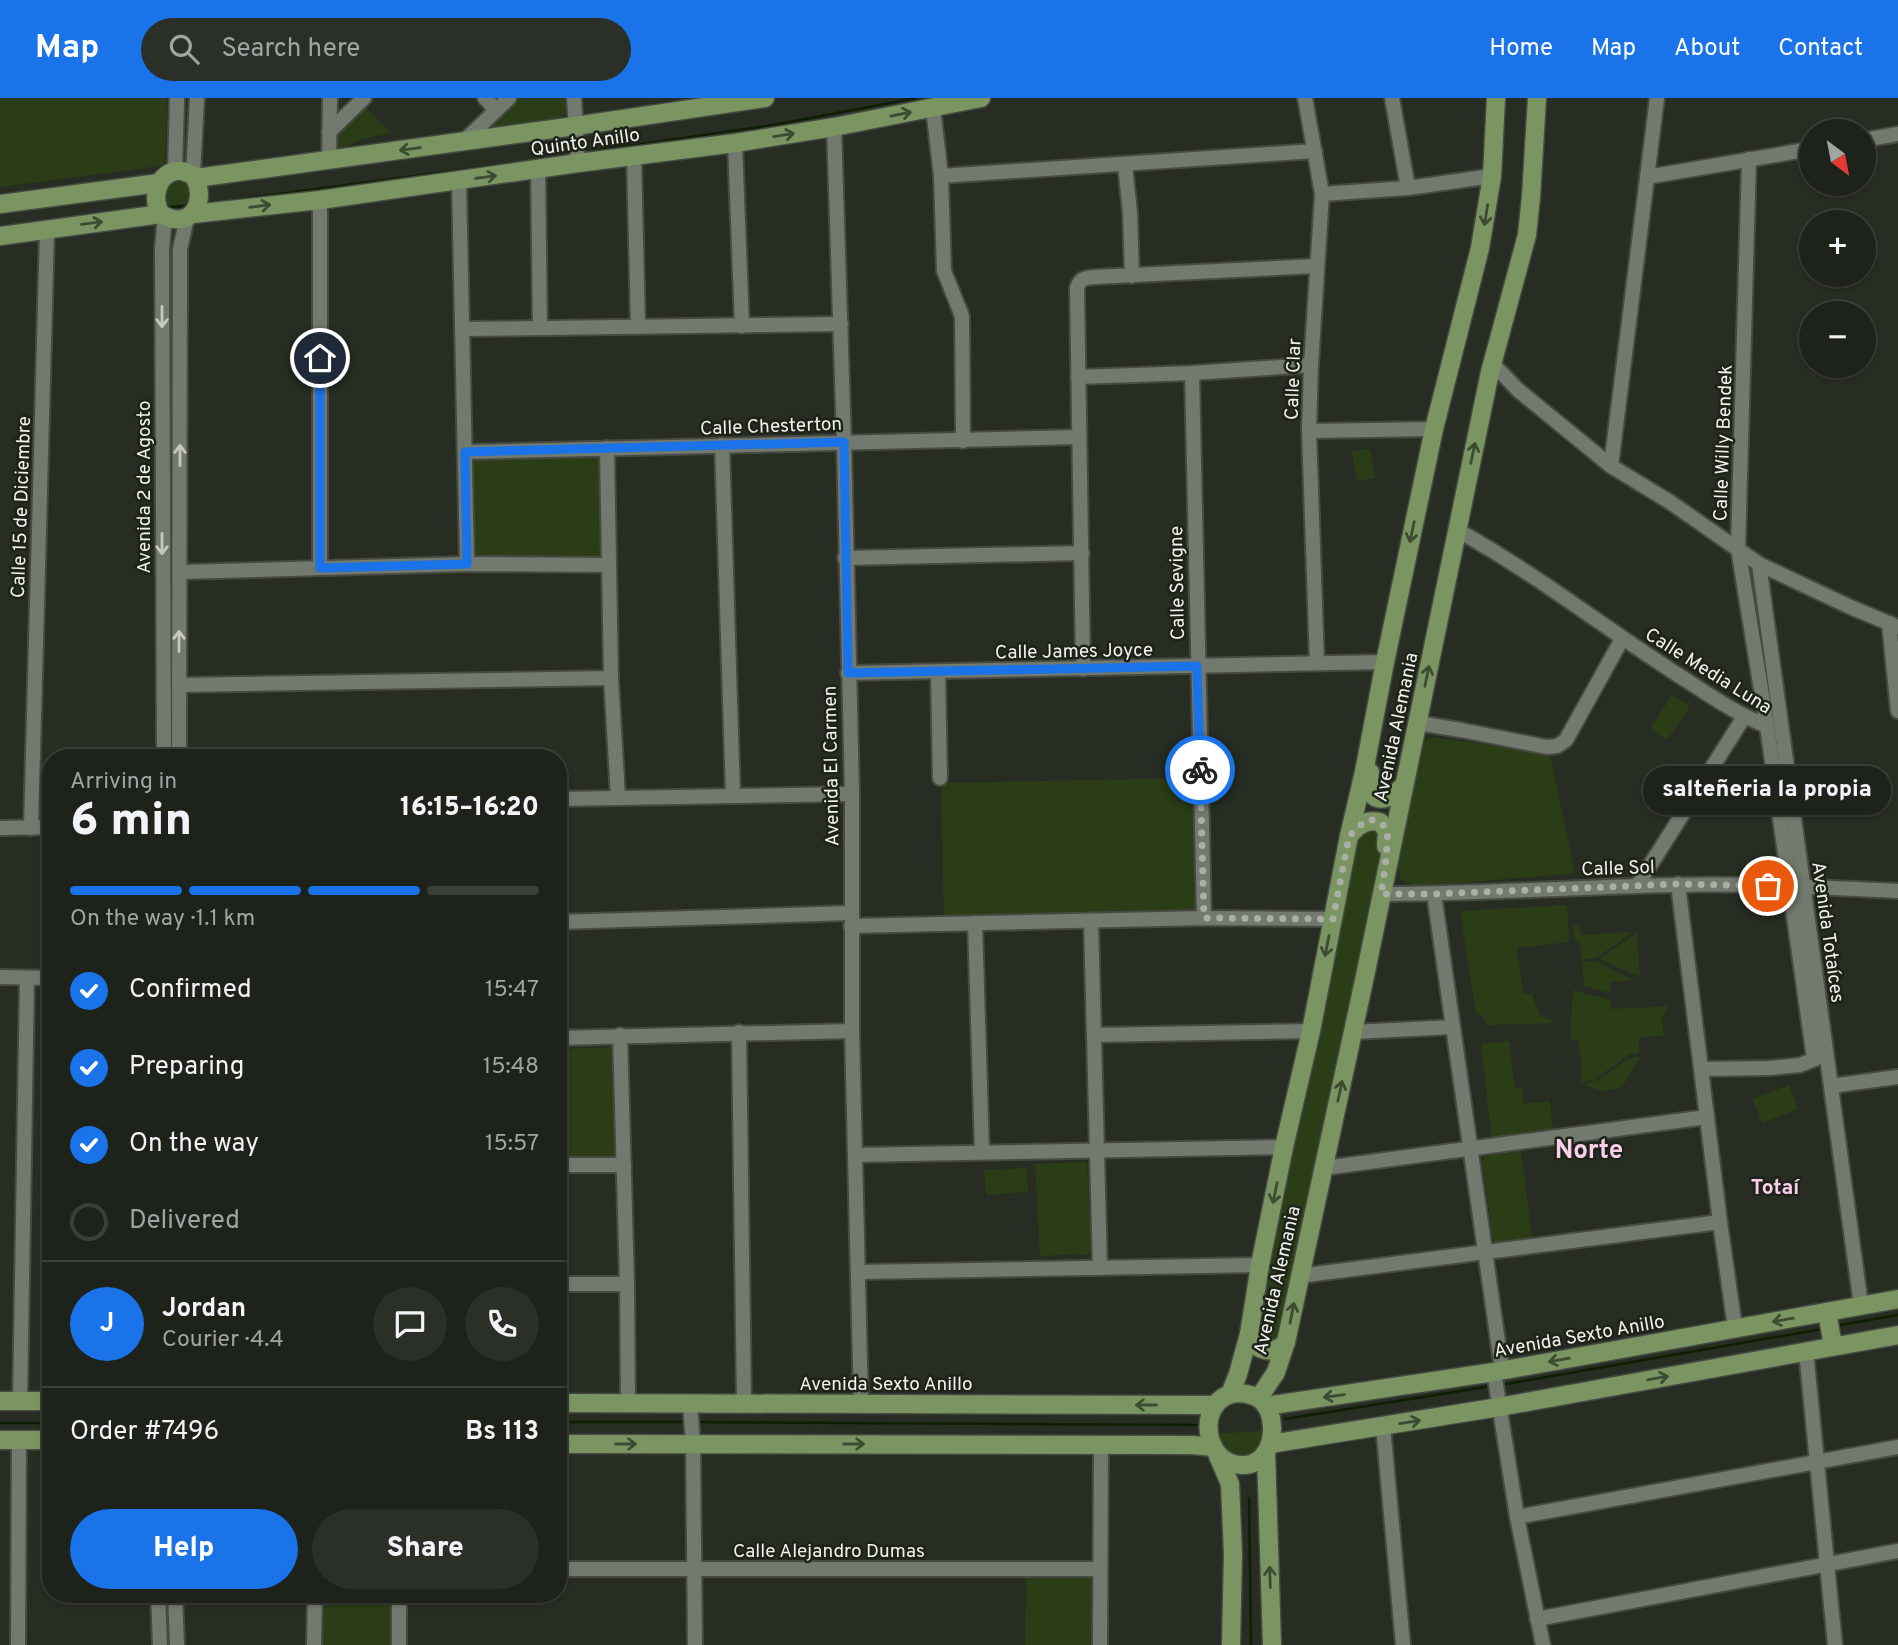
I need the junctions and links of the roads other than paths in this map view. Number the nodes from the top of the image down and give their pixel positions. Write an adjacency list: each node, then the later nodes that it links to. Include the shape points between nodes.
1 (177, 98): 20 (street)
2 (197, 98): 22 (street)
3 (330, 98): 19 (street)
4 (364, 98): 19 (street)
5 (485, 98): 16 (street)
6 (509, 98): 16 (street)
7 (575, 98): 17 (street)
8 (765, 98): 17 (main road, Quinto Anillo)
9 (981, 98): 15 (main road, Quinto Anillo)
10 (1305, 98): 26 (street, Calle Clar)
11 (1392, 98): 41 (street)
12 (1496, 98): 37 (main road, Avenida Alemania)
13 (1538, 98): 56 (main road, Avenida Alemania, via 1527,235)
14 (1657, 98): 38 (street)
15 (933, 108): 18 (main road, Quinto Anillo, one-way to 15); 36 (street)
16 (496, 110): 24 (street)
17 (575, 127): 24 (main road, Quinto Anillo); 31 (street)
18 (834, 127): 25 (main road, Quinto Anillo, one-way to 18); 51 (street, Avenida El Carmen)
19 (329, 132): 30 (street)
20 (176, 133): 22 (street, via 186,142); 34 (street)
21 (1898, 134): 23 (street)
22 (195, 136): 35 (street)
23 (1876, 138)
24 (463, 142): 30 (main road, Quinto Anillo, one-way to 30)
25 (735, 143): 28 (main road, Quinto Anillo); 52 (street)
26 (1315, 151): 32 (street); 42 (street, Calle Clar)
27 (1799, 151): 29 (street)
28 (634, 156): 31 (main road, Quinto Anillo); 53 (street)
29 (1749, 159): 38 (street); 72 (street, Calle Willy Bendek)
30 (328, 160): 35 (main road, Quinto Anillo)
31 (578, 163): 33 (main road, Quinto Anillo)
32 (1125, 165): 36 (street); 50 (street)
33 (538, 169): 39 (main road, Quinto Anillo, one-way to 33); 54 (street)
34 (175, 171): 35 (main road); 40 (main road)
35 (195, 176): 46 (main road, via 199,196)
36 (942, 176): 65 (street, via 944,271 962,316)
37 (1492, 176): 41 (street); 62 (main road, Avenida Alemania, one-way to 62, via 1480,248)
38 (1647, 177): 70 (street)
39 (459, 181): 43 (main road, Quinto Anillo); 55 (street)
40 (159, 183): 44 (main road); 45 (main road, via 157,203)
41 (1408, 188): 42 (street)
42 (1322, 194): 49 (street, Calle Clar)
43 (320, 200): 46 (main road, Quinto Anillo, one-way to 43); 78 (street)
44 (0, 204)
45 (163, 215): 46 (main road, via 179,220); 47 (main road, one-way to 45); 95 (street, Avenida 2 de Agosto, one-way to 95)
46 (190, 216): 79 (street, Avenida 2 de Agosto, one-way to 46, via 180,249)
47 (47, 230): 48 (main road); 105 (street, Calle 15 de Diciembre)
48 (0, 236)
49 (1317, 266): 50 (street); 57 (street, Calle Clar)
50 (1132, 276): 59 (street, via 1083,278 1079,282)
51 (841, 324): 52 (street); 66 (street, Avenida El Carmen)
52 (742, 326): 53 (street)
53 (638, 327): 54 (street)
54 (540, 328): 55 (street)
55 (463, 329): 69 (street)
56 (1492, 363): 60 (street); 61 (main road, Avenida Alemania)
57 (1311, 365): 58 (street); 63 (street, Calle Clar)
58 (1192, 373): 59 (street); 84 (street, Calle Sevigne)
59 (1078, 377): 64 (street)
60 (1518, 390): 61 (street); 70 (street)
61 (1485, 394): 71 (main road, Avenida Alemania, one-way to 61)
62 (1434, 429): 63 (street); 82 (main road, Avenida Alemania, one-way to 82)
63 (1309, 431): 83 (street, Calle Clar)
64 (1079, 437): 65 (street, Calle Chesterton); 73 (street)
65 (963, 441): 66 (street, Calle Chesterton)
66 (844, 442): 67 (street, Calle Chesterton); 74 (street, Avenida El Carmen)
67 (722, 445): 68 (street, Calle Chesterton); 100 (street)
68 (607, 448): 69 (street, Calle Chesterton); 77 (street)
69 (465, 452): 75 (street)
70 (1611, 466): 72 (street)
71 (1457, 530): 81 (street, Calle Media Luna, via 1503,556); 93 (main road, Avenida Alemania, one-way to 71)
72 (1738, 548): 76 (street); 94 (street, Calle Willy Bendek)
73 (1082, 553): 74 (street); 85 (street)
74 (845, 558): 87 (street, Avenida El Carmen)
75 (467, 564): 77 (street); 78 (street)
76 (1759, 564): 80 (street); 110 (street, Avenida Totaíces)
77 (609, 565): 88 (street)
78 (320, 568): 79 (street)
79 (180, 572): 89 (street, Avenida 2 de Agosto, one-way to 79)
80 (1893, 625): 90 (street)
81 (1622, 639): 92 (street, Calle Media Luna); 93 (street, via 1566,740 1557,746)
82 (1385, 662): 83 (street, Calle James Joyce); 91 (main road, Avenida Alemania)
83 (1317, 663): 84 (street, Calle James Joyce)
84 (1197, 666): 85 (street, Calle James Joyce); 114 (street, Calle Sevigne)
85 (1083, 669): 86 (street, Calle James Joyce)
86 (938, 672): 87 (street, Calle James Joyce); 97 (street)
87 (848, 673): 99 (street, Avenida El Carmen)
88 (611, 678): 89 (street); 101 (street)
89 (179, 685): 96 (street, Avenida 2 de Agosto)
90 (1898, 710)
91 (1376, 713): 98 (main road, via 1368,787 1383,799 1393,797); 106 (main road, Avenida Alemania)
92 (1744, 717): 94 (street, Calle Media Luna); 109 (street)
93 (1418, 723): 98 (main road, Avenida Alemania)
94 (1767, 726): 110 (street, Calle Media Luna)
95 (171, 749)
96 (171, 749)
97 (940, 778)
98 (1404, 785): 107 (main road, Avenida Alemania)
99 (852, 794): 100 (street); 116 (street, Avenida El Carmen)
100 (733, 796): 101 (street)
101 (618, 798): 102 (street)
102 (567, 799)
103 (42, 827): 105 (street)
104 (0, 828): 105 (street)
105 (31, 828)
106 (1349, 836): 107 (main road, via 1364,822 1380,822 1387,831); 115 (main road, Avenida Alemania)
107 (1385, 874): 112 (main road, Avenida Alemania)
108 (1678, 884): 109 (street, Calle Sol); 110 (street, Calle Sol); 132 (street)
109 (1637, 886): 113 (street, Calle Sol)
110 (1796, 887): 111 (street, Calle Sol); 131 (street, Avenida Totaíces)
111 (1898, 891)
112 (1381, 894): 113 (street, Calle Sol); 127 (main road, Avenida Alemania)
113 (1434, 894): 123 (street)
114 (1204, 918): 115 (street); 117 (street)
115 (1333, 919): 125 (main road, Avenida Alemania, one-way to 125)
116 (851, 920): 118 (street); 119 (street); 124 (street, Avenida El Carmen)
117 (1091, 921): 119 (street); 129 (street)
118 (567, 922)
119 (975, 923): 139 (street)
120 (0, 977): 121 (street)
121 (27, 978): 122 (street); 163 (street)
122 (42, 978)
123 (1453, 1027): 127 (street); 137 (street)
124 (852, 1031): 126 (street); 140 (street, Avenida El Carmen)
125 (1311, 1031): 129 (street); 136 (main road, Avenida Alemania)
126 (739, 1032): 128 (street); 168 (street)
127 (1353, 1032): 143 (main road, Avenida Alemania, one-way to 127)
128 (620, 1035): 130 (street); 142 (street)
129 (1095, 1035): 138 (street)
130 (567, 1038)
131 (1821, 1057): 132 (street, via 1800,1065); 134 (street, Avenida Totaíces)
132 (1702, 1069): 135 (street)
133 (1898, 1077): 134 (street)
134 (1831, 1086): 153 (street, Avenida Totaíces)
135 (1707, 1117): 137 (street); 144 (street)
136 (1284, 1147): 138 (street); 146 (main road, Avenida Alemania, one-way to 146)
137 (1470, 1149): 143 (street); 145 (street)
138 (1098, 1150): 139 (street); 147 (street)
139 (982, 1152): 140 (street)
140 (855, 1155): 148 (street, Avenida El Carmen)
141 (567, 1165): 142 (street)
142 (624, 1165): 151 (street)
143 (1324, 1168): 149 (main road, Avenida Alemania)
144 (1720, 1222): 145 (street); 154 (street)
145 (1485, 1252): 149 (street); 160 (street)
146 (1260, 1265): 147 (street); 156 (main road, Avenida Alemania)
147 (1100, 1268): 148 (street)
148 (858, 1272): 169 (street, Avenida El Carmen)
149 (1300, 1276): 158 (main road, Avenida Alemania, one-way to 149)
150 (567, 1284): 151 (street)
151 (627, 1284): 167 (street)
152 (1898, 1298): 153 (main road, Avenida Sexto Anillo)
153 (1861, 1305): 155 (main road, Avenida Sexto Anillo)
154 (1735, 1328): 155 (main road, Avenida Sexto Anillo, one-way to 154); 160 (main road, Avenida Sexto Anillo, one-way to 160)
155 (1830, 1328): 157 (main road, Avenida Sexto Anillo); 159 (main road, Avenida Sexto Anillo)
156 (1249, 1334): 158 (main road, via 1262,1350 1273,1351); 161 (main road, Avenida Alemania)
157 (1898, 1335)
158 (1286, 1342): 165 (main road, Avenida Alemania)
159 (1806, 1351): 171 (main road, Avenida Sexto Anillo, one-way to 159); 183 (street)
160 (1498, 1371): 165 (main road, Avenida Sexto Anillo, one-way to 165); 171 (street)
161 (1230, 1394): 165 (main road, via 1243,1393); 170 (main road)
162 (0, 1401): 163 (main road)
163 (20, 1401): 164 (main road)
164 (42, 1401)
165 (1262, 1402): 181 (main road, via 1272,1428)
166 (567, 1403): 167 (main road, Avenida Sexto Anillo)
167 (628, 1403): 172 (main road, Avenida Sexto Anillo)
168 (744, 1404): 169 (main road, Avenida Sexto Anillo); 172 (main road, Avenida Sexto Anillo)
169 (860, 1404): 170 (main road, Avenida Sexto Anillo, one-way to 169)
170 (1214, 1405): 182 (main road, via 1209,1422)
171 (1499, 1407): 173 (main road, Avenida Sexto Anillo, one-way to 171); 184 (street)
172 (690, 1409): 174 (street)
173 (1382, 1426): 181 (main road, Avenida Sexto Anillo); 204 (street)
174 (693, 1438): 178 (main road, one-way to 174); 179 (main road, one-way to 179); 188 (street)
175 (0, 1440): 176 (main road)
176 (19, 1440): 177 (main road); 195 (street)
177 (42, 1440)
178 (567, 1444)
179 (1101, 1445): 182 (main road, via 1192,1445); 189 (street)
180 (1898, 1447): 183 (street)
181 (1268, 1448): 182 (main road, via 1243,1466 1227,1462); 203 (main road, one-way to 181)
182 (1216, 1451): 202 (main road, via 1230,1484)
183 (1816, 1462): 184 (street); 186 (street)
184 (1517, 1517): 194 (street)
185 (1898, 1551): 186 (street)
186 (1826, 1564): 194 (street); 206 (street)
187 (567, 1569): 188 (street, Calle Alejandro Dumas)
188 (695, 1569): 189 (street, Calle Alejandro Dumas); 200 (street)
189 (1100, 1570): 201 (street)
190 (158, 1603): 196 (street)
191 (175, 1603): 197 (street)
192 (315, 1603): 198 (street)
193 (399, 1603): 199 (street)
194 (1537, 1619): 205 (street)
195 (18, 1645)
196 (160, 1645)
197 (177, 1645)
198 (314, 1645)
199 (399, 1645)
200 (695, 1645)
201 (1100, 1645)
202 (1231, 1645)
203 (1272, 1645)
204 (1403, 1645)
205 (1543, 1645)
206 (1835, 1645)

